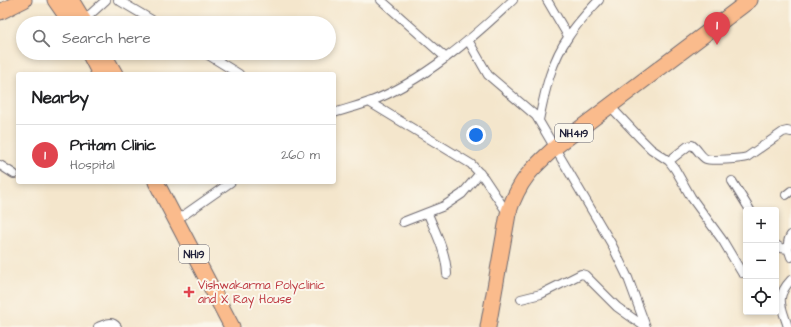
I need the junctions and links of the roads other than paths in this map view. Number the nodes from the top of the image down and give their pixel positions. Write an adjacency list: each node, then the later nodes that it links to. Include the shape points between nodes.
1 (24, 0): 11 (highway)
2 (55, 0): 12 (highway)
3 (71, 0): 13 (highway)
4 (106, 0): 14 (street)
5 (381, 0): 18 (street)
6 (513, 0): 17 (street)
7 (547, 0): 16 (street)
8 (599, 0): 16 (street)
9 (750, 0): 26 (highway, NH419)
10 (123, 1): 15 (street)
11 (0, 12)
12 (73, 16)
13 (78, 16)
14 (87, 16)
15 (147, 16)
16 (568, 36): 28 (street, via 554,62)
17 (468, 40): 18 (street); 28 (street, via 488,75 531,110)
18 (446, 58): 25 (street, via 400,87)
19 (93, 60): 22 (highway)
20 (107, 60): 23 (highway)
21 (217, 60): 24 (street)
22 (99, 72)
23 (113, 72)
24 (235, 72)
25 (369, 102): 27 (street); 33 (street, via 466,160)
26 (610, 106): 30 (highway, NH419); 31 (street, via 646,144)
27 (336, 112)
28 (539, 120): 30 (street)
29 (791, 132): 31 (street, via 783,132 741,159 710,160 703,157 692,145)
30 (555, 147): 42 (highway, NH419, via 530,170 521,183); 56 (street, via 612,243)
31 (669, 161): 47 (street)
32 (0, 165): 34 (street)
33 (480, 173): 41 (street, via 455,200); 42 (street)
34 (14, 174)
35 (732, 181): 39 (street)
36 (157, 184): 53 (highway, NH19)
37 (169, 184): 40 (highway, NH19)
38 (229, 184): 40 (street)
39 (748, 207)
40 (184, 214): 54 (highway, NH19)
41 (428, 214): 43 (street); 48 (street, via 443,250)
42 (508, 214): 55 (highway, NH419)
43 (403, 222)
44 (791, 235): 46 (street, via 788,240)
45 (779, 247): 46 (street)
46 (790, 253)
47 (742, 273)
48 (447, 274)
49 (791, 280): 57 (street, via 781,297)
50 (521, 299): 56 (street, via 541,294 581,274 617,307)
51 (98, 327): 52 (street, via 109,323)
52 (117, 327)
53 (232, 327)
54 (242, 327)
55 (488, 327)
56 (646, 327)
57 (788, 327)

